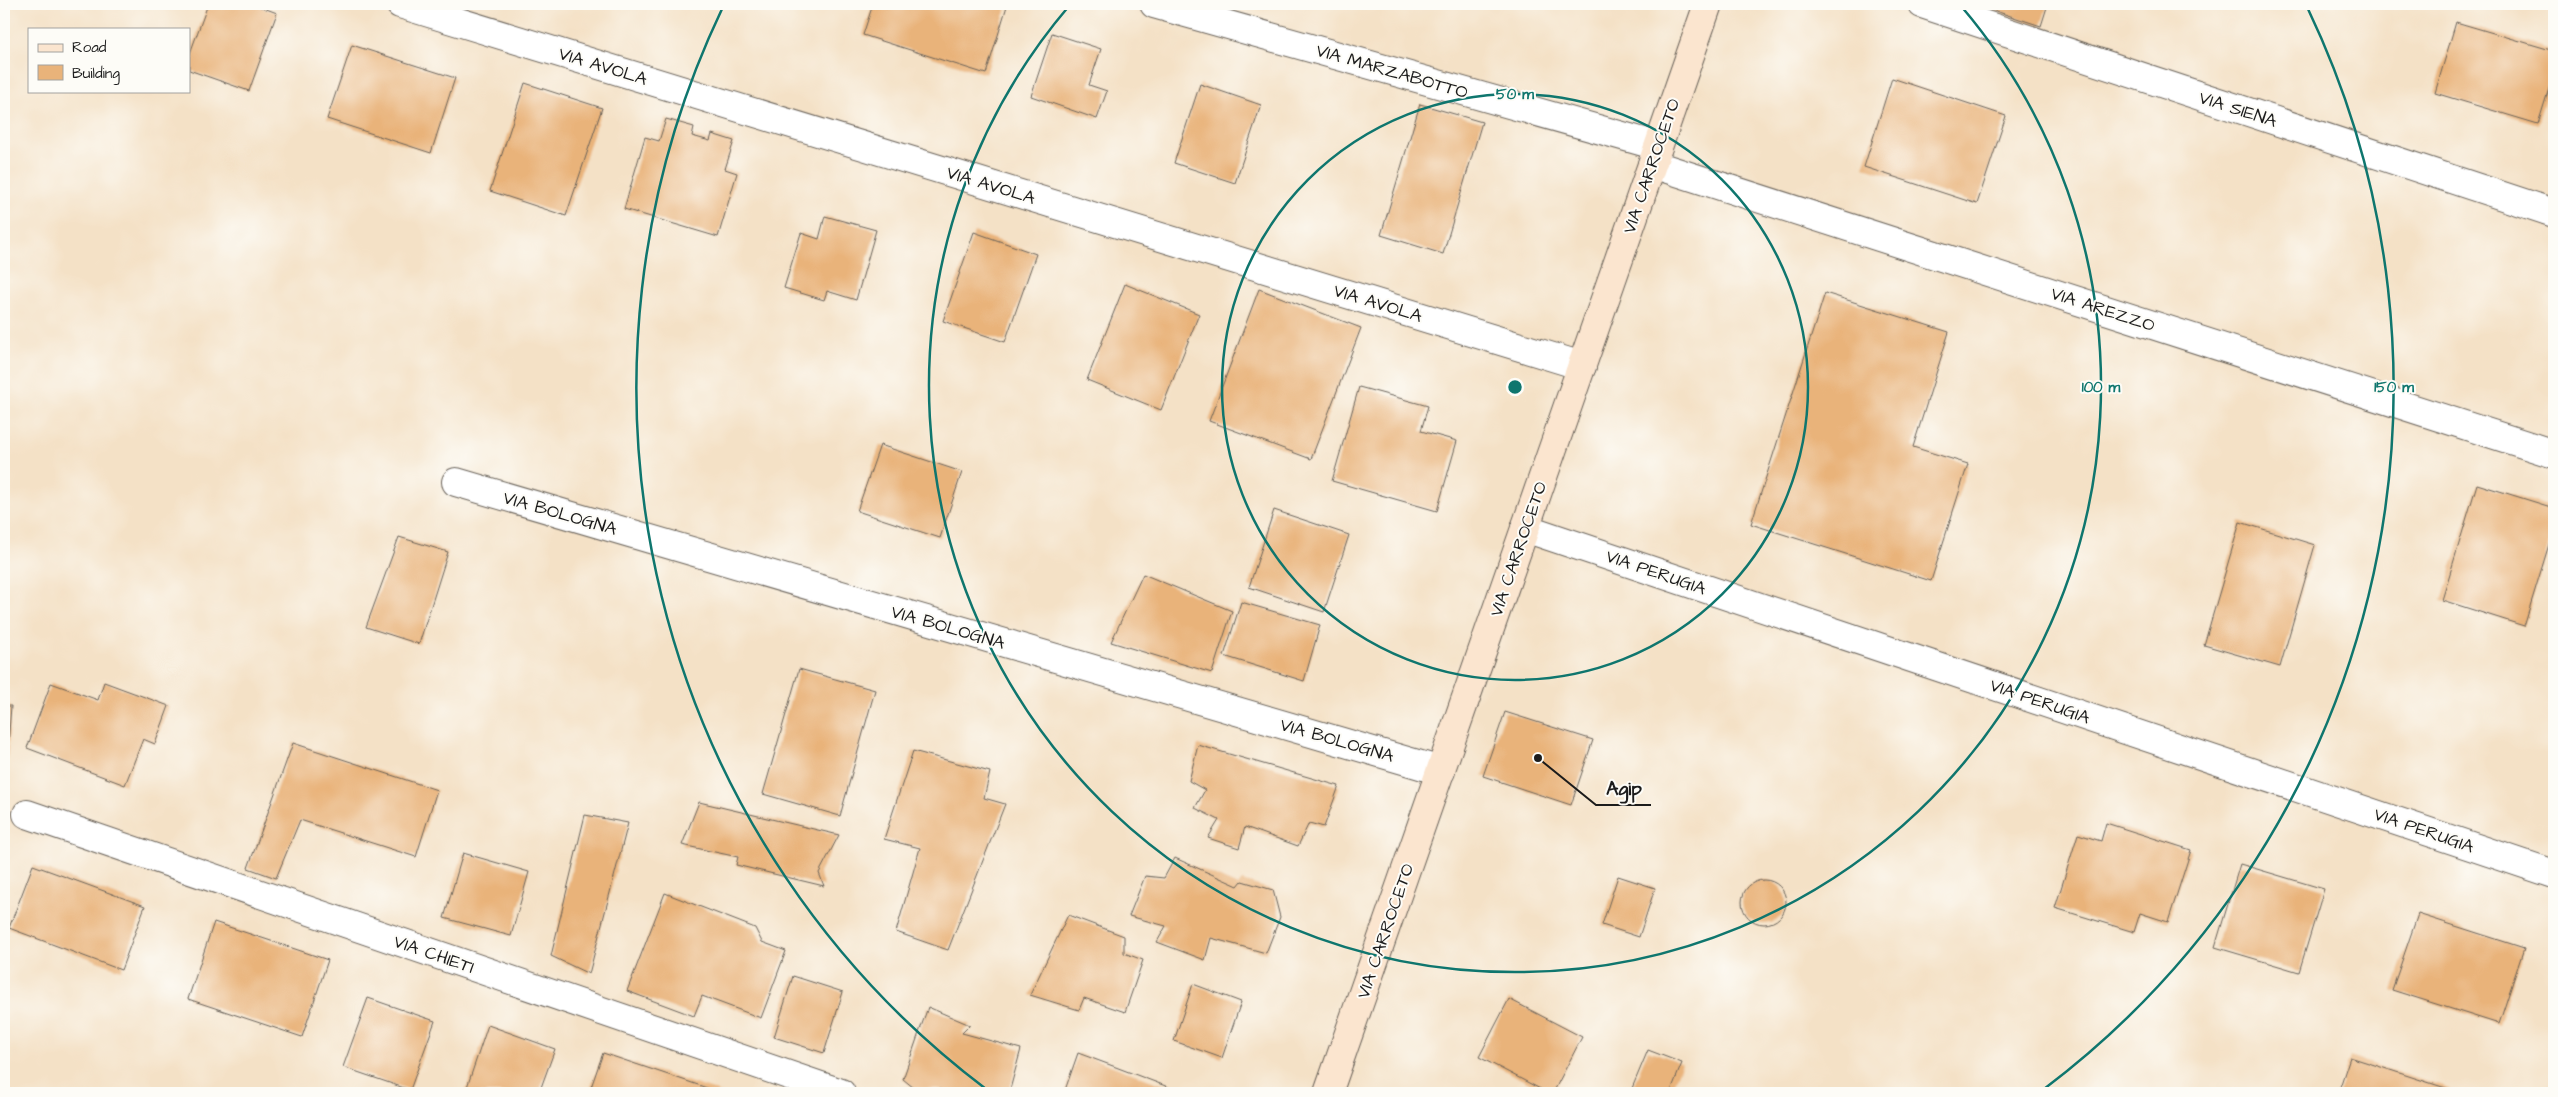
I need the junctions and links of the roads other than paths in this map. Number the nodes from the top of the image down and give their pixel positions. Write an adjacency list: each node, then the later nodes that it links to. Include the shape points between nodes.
1 (400, 4): 7 (street, VIA AVOLA)
2 (1154, 4): 5 (street, VIA MARZABOTTO)
3 (1708, 4): 5 (street, VIA CARROCETO)
4 (1922, 4): 6 (street, VIA SIENA)
5 (1655, 155): 7 (street, VIA CARROCETO); 8 (street, VIA AREZZO)
6 (2554, 214)
7 (1582, 366): 10 (street, VIA CARROCETO)
8 (2554, 454)
9 (456, 482): 11 (street, VIA BOLOGNA)
10 (1526, 528): 11 (street, VIA CARROCETO); 13 (street, VIA PERUGIA)
11 (1441, 771): 15 (street, VIA CARROCETO)
12 (27, 814): 14 (street, VIA CHIETI)
13 (2554, 874)
14 (841, 1093)
15 (1328, 1093)

